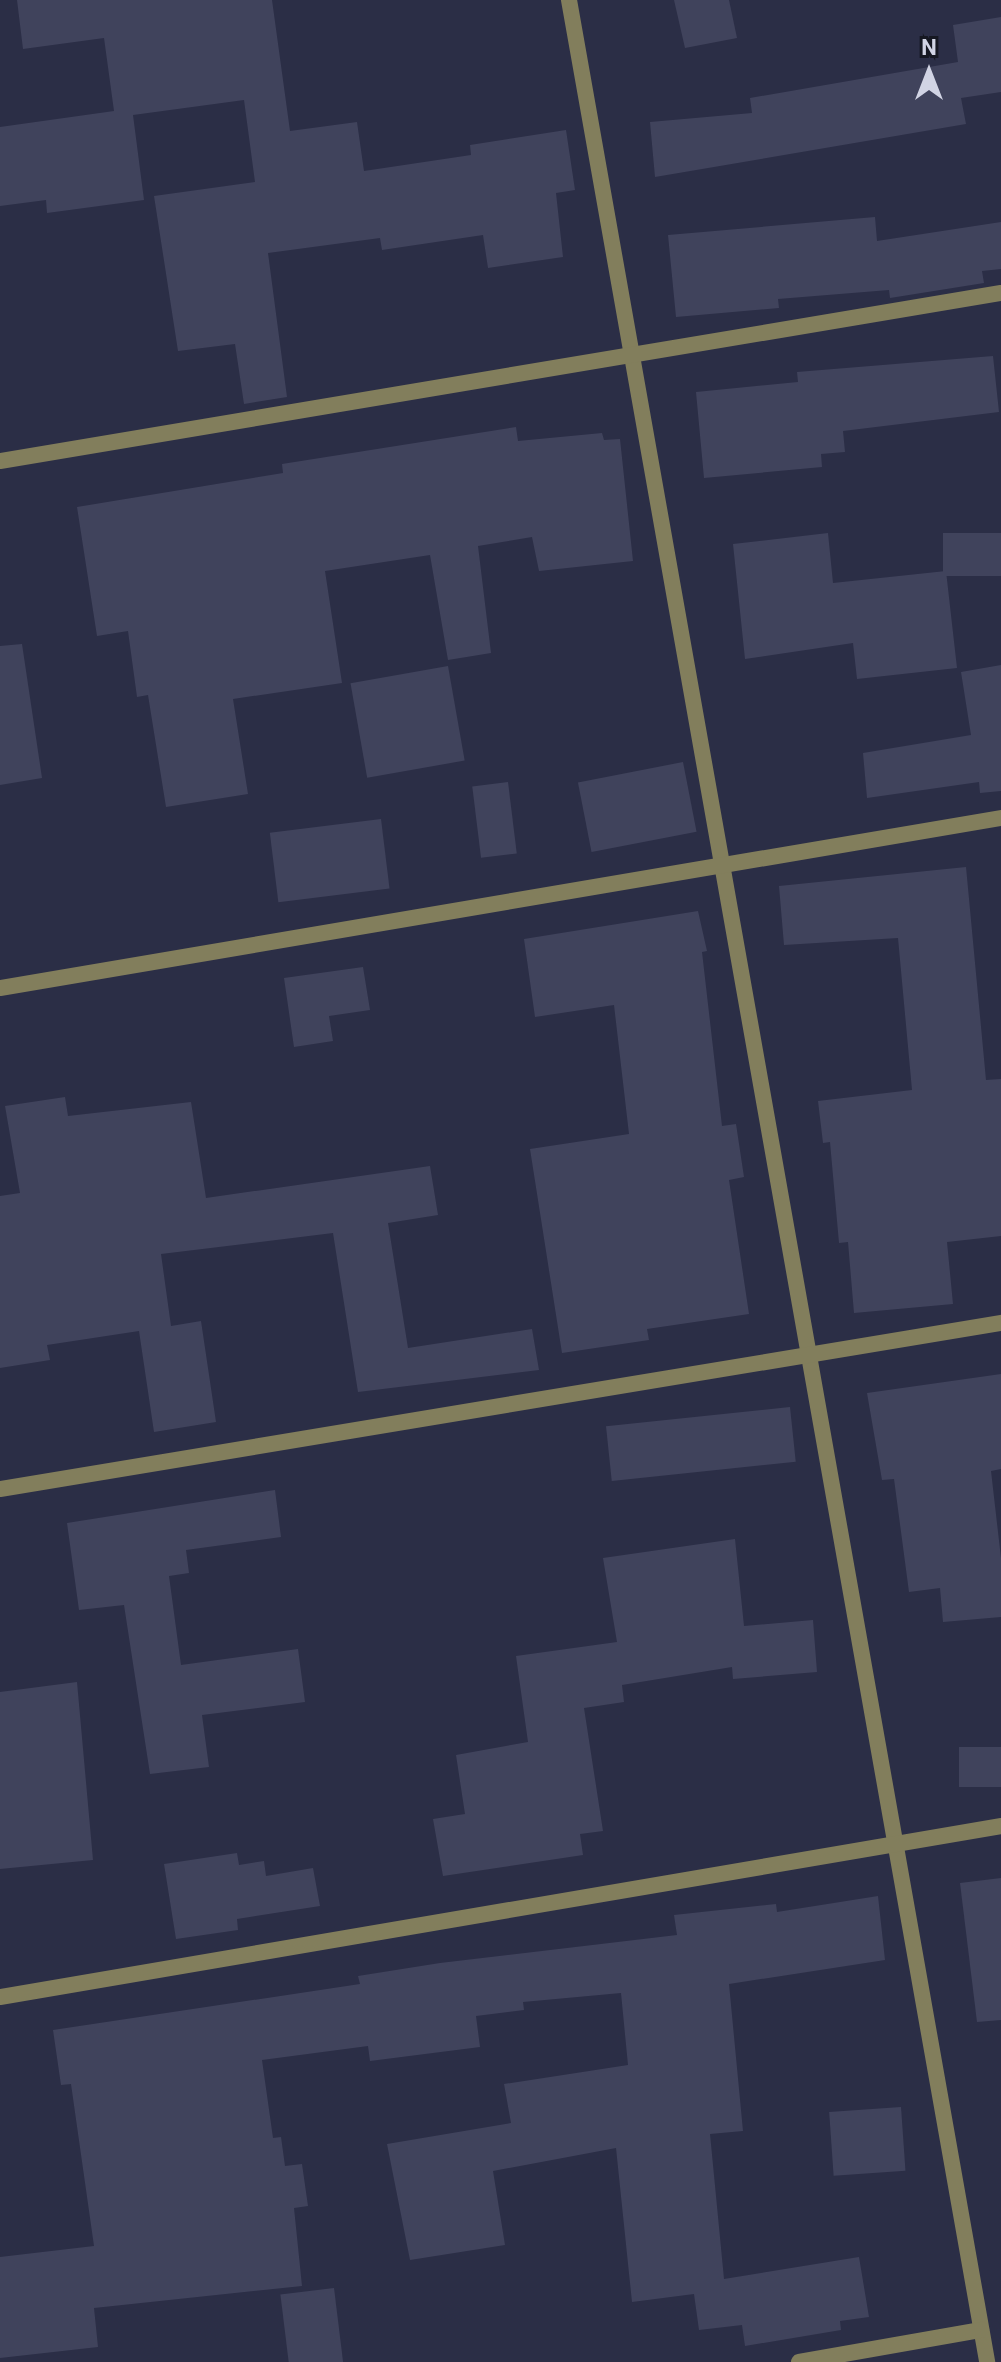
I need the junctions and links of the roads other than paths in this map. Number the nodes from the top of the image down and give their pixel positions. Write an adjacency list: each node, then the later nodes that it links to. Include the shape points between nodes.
1 (569, 0): 3 (street)
2 (1001, 293): 3 (street)
3 (630, 354): 4 (street); 6 (street)
4 (0, 461)
5 (1001, 818): 6 (street)
6 (721, 868): 7 (street); 9 (street)
7 (0, 988)
8 (1001, 1323): 9 (street)
9 (808, 1357): 10 (street); 12 (street)
10 (0, 1489)
11 (1001, 1826): 12 (street)
12 (895, 1845): 13 (street); 14 (street)
13 (0, 1997)
14 (981, 2330): 15 (street); 16 (street)
15 (799, 2362)
16 (987, 2362)

